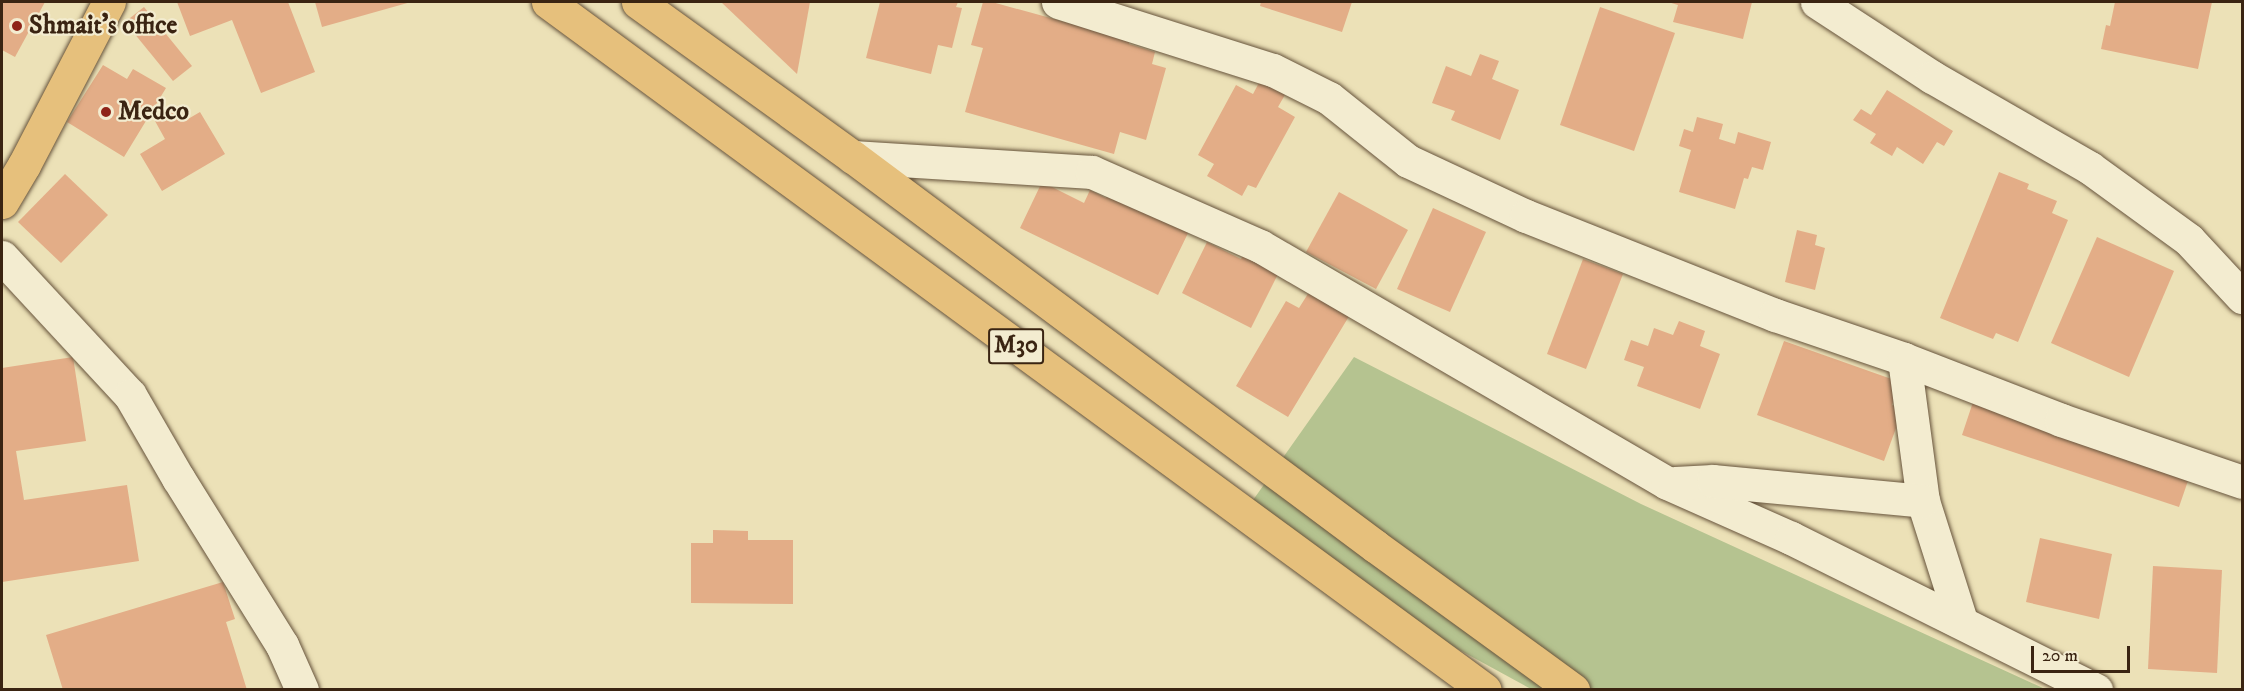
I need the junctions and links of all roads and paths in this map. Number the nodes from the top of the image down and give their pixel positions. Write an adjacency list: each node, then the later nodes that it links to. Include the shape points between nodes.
1 (109, 2): 7 (main road)
2 (548, 2): 16 (main road, M30)
3 (638, 2): 6 (main road, M30)
4 (1058, 2): 10 (street, via 1274,70 1329,98 1408,161 1526,216 1775,315)
5 (1817, 2): 9 (street, via 1932,77 2090,168 2189,240)
6 (853, 157): 12 (street, via 1092,172 1260,246); 17 (main road, M30)
7 (2, 202)
8 (2, 257): 15 (street, via 130,395 282,645)
9 (2242, 297)
10 (1904, 359): 11 (street, via 2061,420); 13 (street)
11 (2242, 482)
12 (1667, 483): 13 (street, via 1713,480); 14 (street)
13 (1923, 501): 14 (street)
14 (1961, 621): 18 (street)
15 (302, 690)
16 (1485, 690)
17 (1573, 690)
18 (2096, 690)

